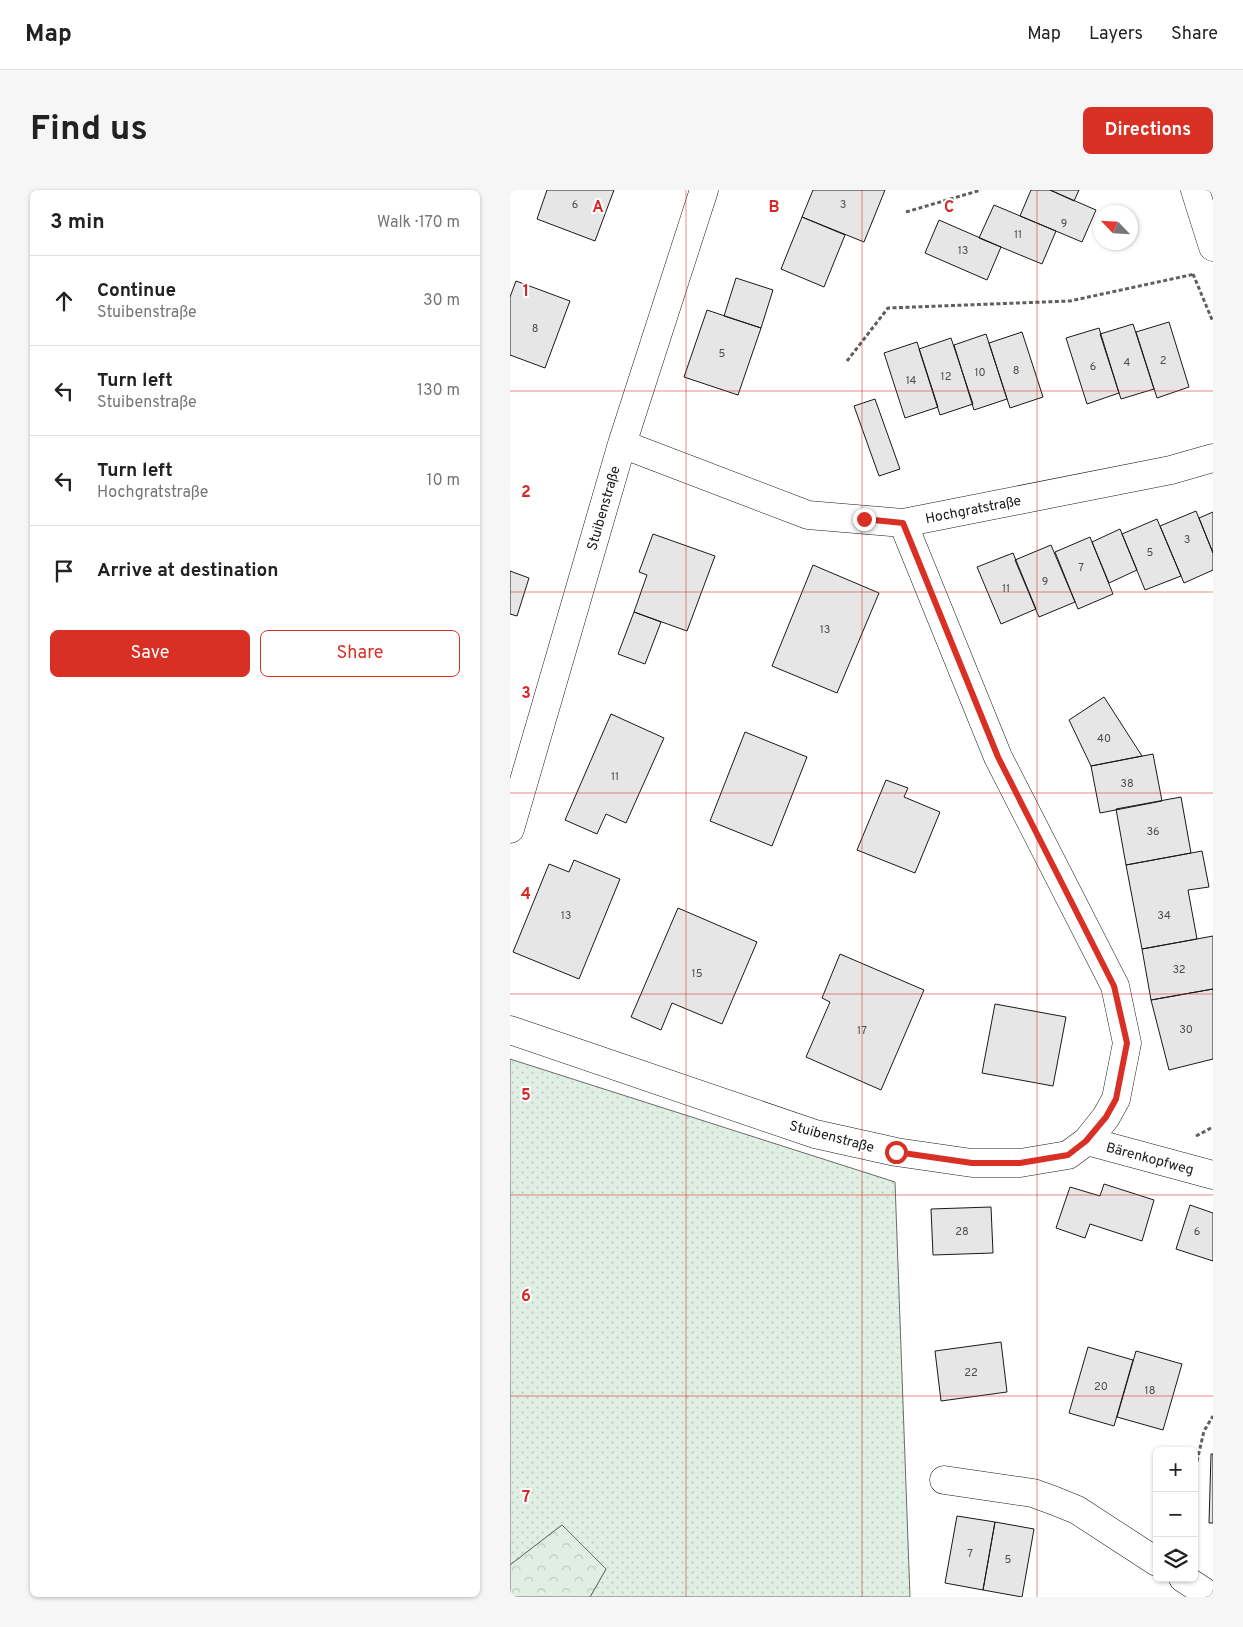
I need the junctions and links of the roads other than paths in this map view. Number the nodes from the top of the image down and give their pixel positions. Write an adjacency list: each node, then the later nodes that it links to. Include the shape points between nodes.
1 (704, 190): 4 (street, Stuibenstraße)
2 (1195, 190): 3 (street)
3 (1213, 247)
4 (622, 444): 6 (street, Hochgratstraße, via 808,514); 7 (street, Stuibenstraße)
5 (1213, 458): 6 (street, Hochgratstraße, via 1171,470)
6 (903, 523): 9 (street, Stuibenstraße, via 998,757 1114,986 1127,1043 1116,1099)
7 (510, 829)
8 (510, 1030): 9 (street, Stuibenstraße, via 815,1134 896,1152 972,1163 1020,1163 1068,1155)
9 (1086, 1141): 10 (street, Bärenkopfweg)
10 (1213, 1176)
11 (944, 1480): 12 (street, via 1033,1493 1062,1504 1077,1510)
12 (1153, 1559)
13 (1189, 1582): 14 (street)
14 (1212, 1597)

